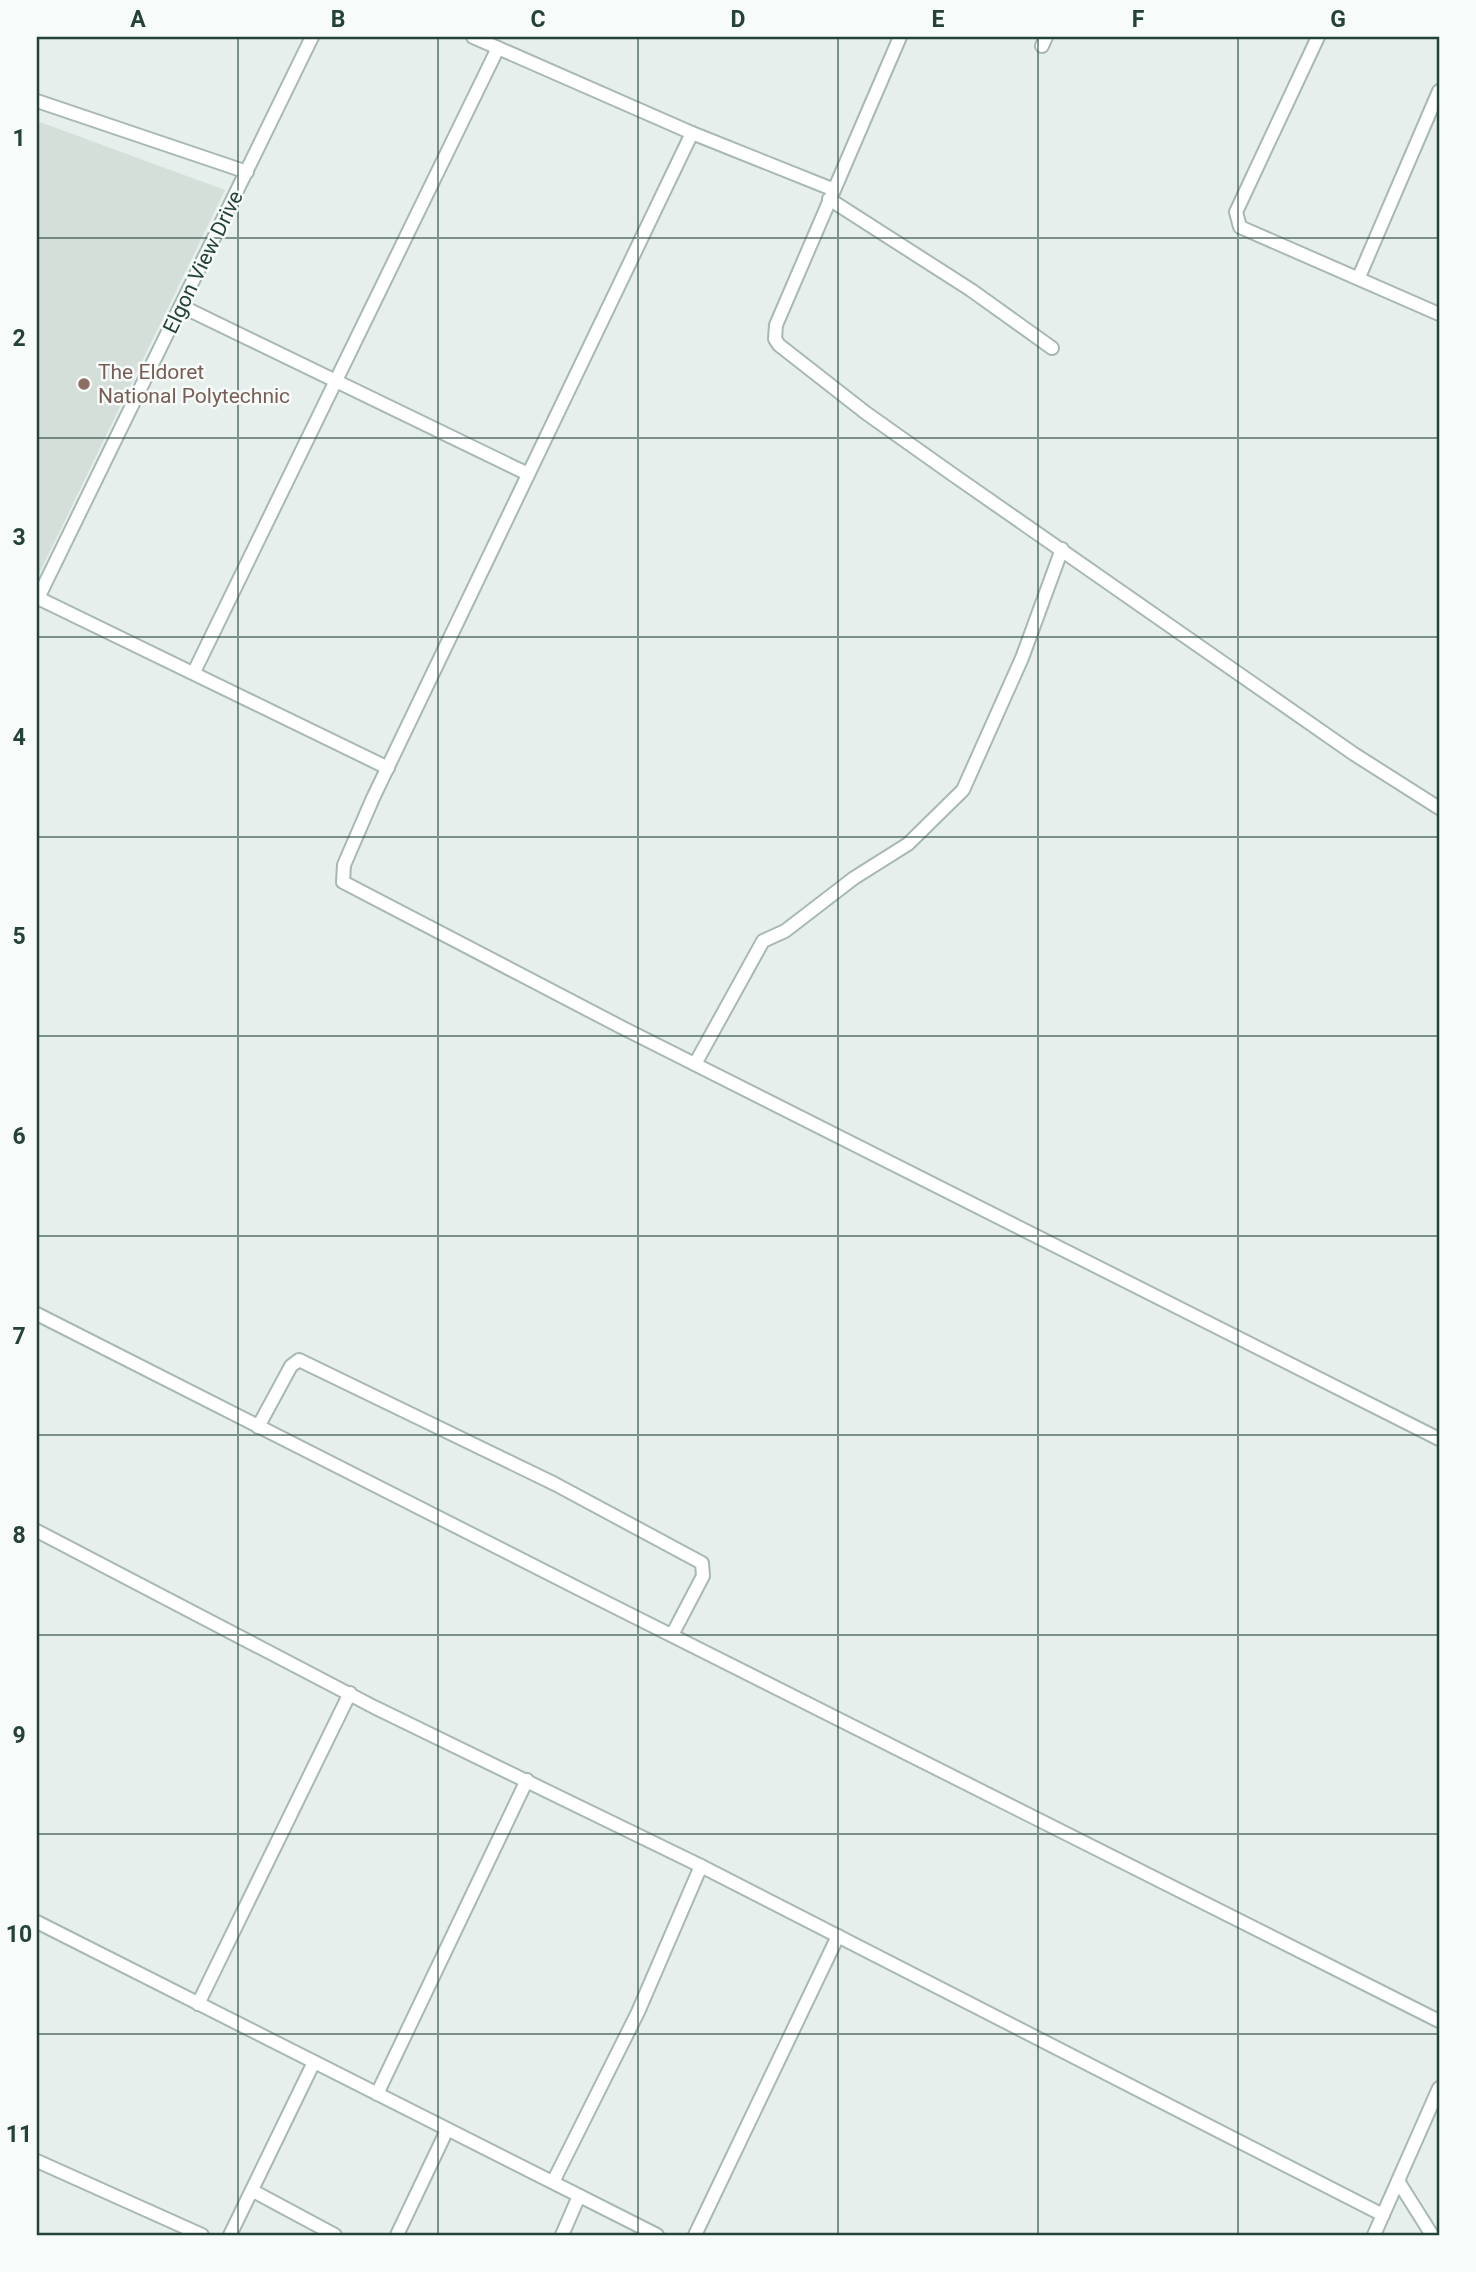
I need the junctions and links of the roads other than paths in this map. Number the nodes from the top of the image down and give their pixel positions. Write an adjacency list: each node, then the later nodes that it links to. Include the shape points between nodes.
1 (312, 37): 9 (street, Elgon View Drive)
2 (473, 37): 5 (street)
3 (900, 37): 10 (street)
4 (1318, 37): 11 (street, via 1236,217 1240,227)
5 (498, 48): 8 (street); 15 (street)
6 (1439, 92): 11 (street)
7 (37, 101): 9 (street)
8 (692, 133): 10 (street); 16 (street)
9 (247, 172): 12 (street, Elgon View Drive)
10 (830, 194): 14 (street); 17 (street, via 776,325 775,339 866,413)
11 (1359, 277): 13 (street)
12 (181, 306): 15 (street); 18 (street, Elgon View Drive)
13 (1439, 314)
14 (1052, 348)
15 (335, 379): 16 (street); 19 (street)
16 (528, 474): 20 (street)
17 (1062, 549): 21 (street, via 1354,754); 22 (street, via 1022,658 963,790 908,844 785,931 763,940)
18 (37, 599): 19 (street)
19 (194, 672): 20 (street)
20 (388, 768): 22 (street, via 344,864 343,882)
21 (1439, 808)
22 (695, 1064): 25 (street)
23 (37, 1314): 24 (street)
24 (258, 1427): 27 (street); 27 (street, via 291,1366 299,1360 555,1484 702,1563 703,1576)
25 (1439, 1439)
26 (37, 1531): 28 (street)
27 (672, 1635): 34 (street)
28 (350, 1693): 29 (street); 33 (street)
29 (527, 1780): 30 (street); 37 (street)
30 (701, 1866): 32 (street); 41 (street, via 638,2012)
31 (37, 1922): 33 (street)
32 (838, 1936): 44 (street); 51 (street)
33 (198, 2004): 35 (street)
34 (1439, 2021)
35 (314, 2062): 37 (street); 42 (street)
36 (1439, 2088): 40 (street)
37 (377, 2094): 38 (street)
38 (447, 2130): 41 (street); 48 (street)
39 (37, 2161): 45 (street)
40 (1398, 2181): 44 (street); 53 (street)
41 (553, 2182): 43 (street)
42 (253, 2191): 46 (street); 47 (street)
43 (579, 2196): 49 (street); 50 (street)
44 (1384, 2215): 52 (street)
45 (202, 2235)
46 (230, 2235)
47 (335, 2235)
48 (397, 2235)
49 (562, 2235)
50 (657, 2235)
51 (695, 2235)
52 (1374, 2235)
53 (1433, 2235)

